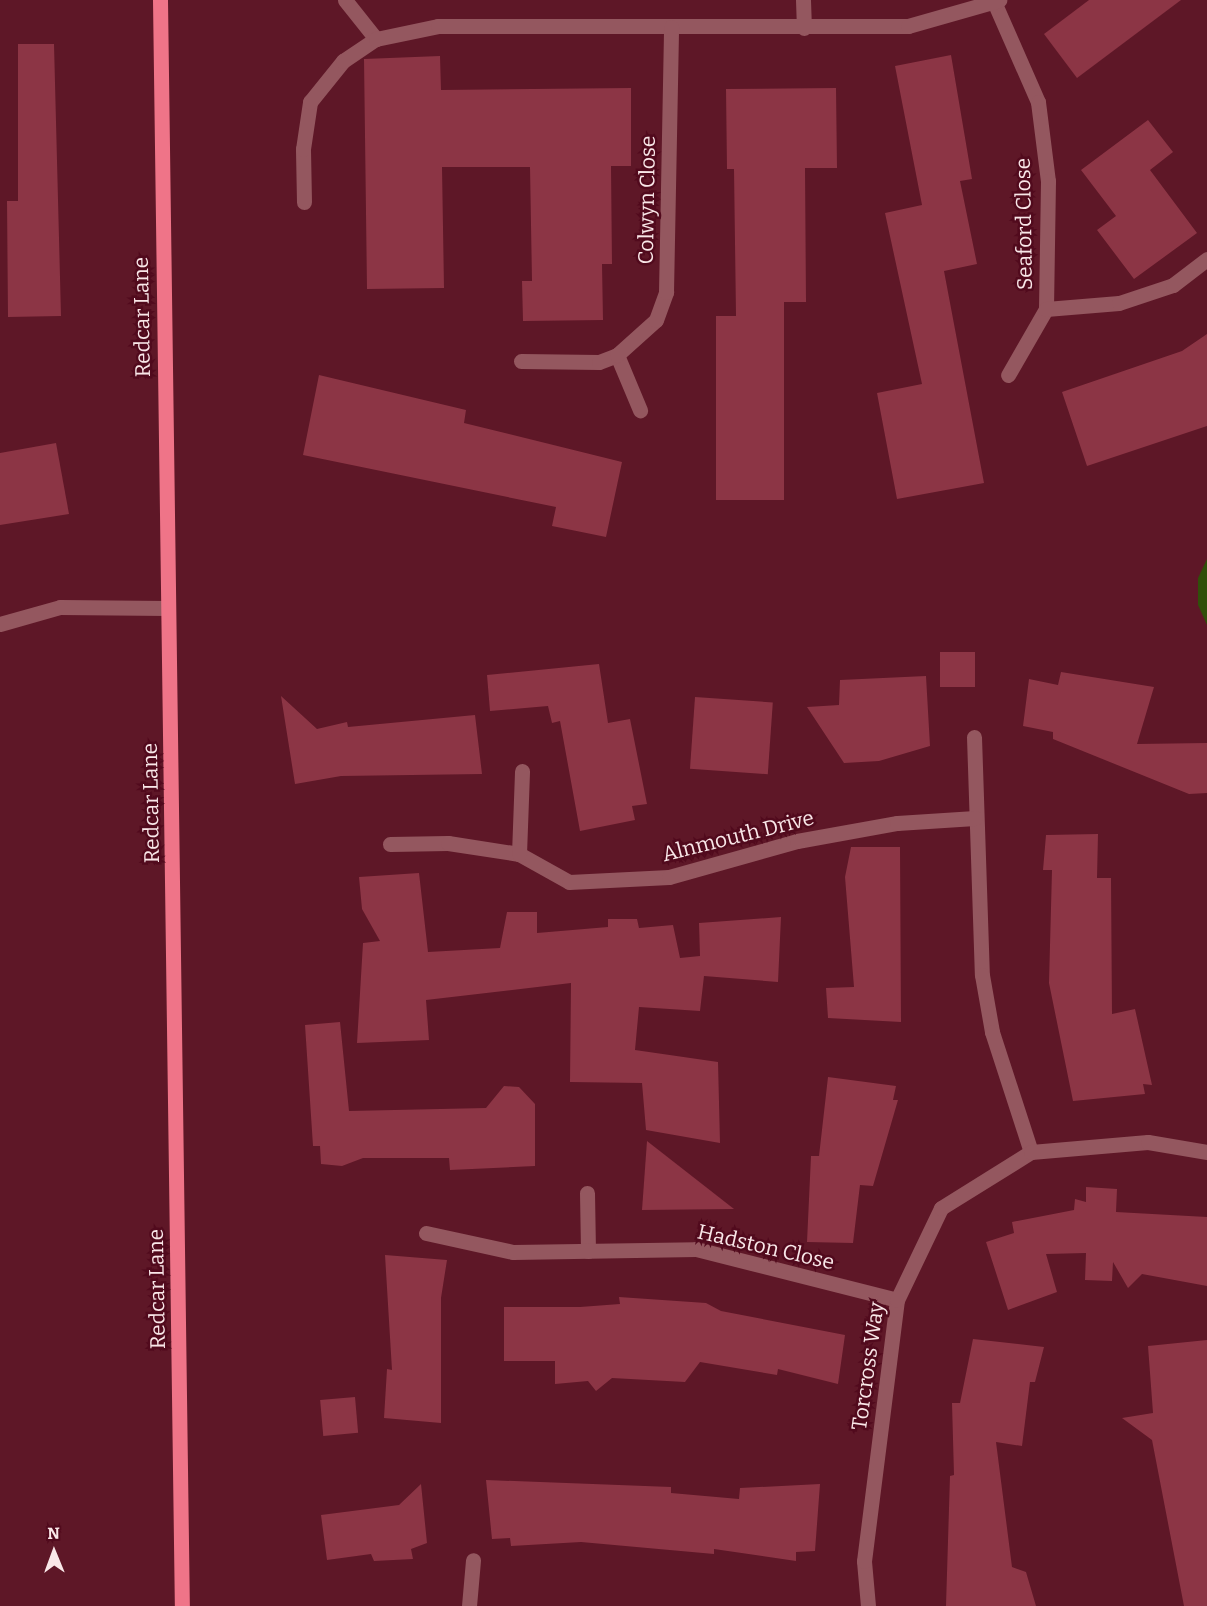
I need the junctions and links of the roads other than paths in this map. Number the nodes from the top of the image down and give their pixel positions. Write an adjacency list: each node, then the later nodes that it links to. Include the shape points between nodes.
1 (160, 0): 15 (main road, Redcar Lane)
2 (345, 0): 7 (street)
3 (803, 0): 6 (street)
4 (997, 2): 6 (street, via 908,26); 10 (street, Seaford Close, via 1038,102 1048,181)
5 (671, 27): 6 (street); 7 (street, via 438,26); 11 (street, Colwyn Close, via 666,292 656,320)
6 (804, 28)
7 (376, 39): 8 (street, via 343,61 310,102 303,149)
8 (304, 202)
9 (1207, 259): 10 (street, Seaford Close, via 1173,285 1119,303)
10 (1046, 309): 13 (street, Seaford Close)
11 (617, 356): 12 (street, via 599,362); 14 (street)
12 (521, 361)
13 (1008, 375)
14 (640, 410)
15 (167, 608): 16 (street, via 60,607); 29 (main road, Redcar Lane)
16 (0, 624)
17 (974, 737): 19 (street)
18 (522, 771): 21 (street)
19 (975, 818): 21 (street, Alnmouth Drive, via 897,823 797,841 669,877 569,882); 22 (street, via 982,975 992,1032)
20 (390, 844): 21 (street, Alnmouth Drive, via 448,843)
21 (519, 854)
22 (1031, 1152): 23 (street, Torcross Way, via 1148,1142); 27 (street, Torcross Way, via 941,1208)
23 (1207, 1152)
24 (587, 1193): 26 (street)
25 (426, 1233): 26 (street, Hadston Close, via 513,1252)
26 (588, 1251): 27 (street, Hadston Close, via 696,1249)
27 (897, 1300): 31 (street, Torcross Way, via 864,1561)
28 (473, 1560): 30 (street)
29 (182, 1606)
30 (469, 1606)
31 (868, 1606)

